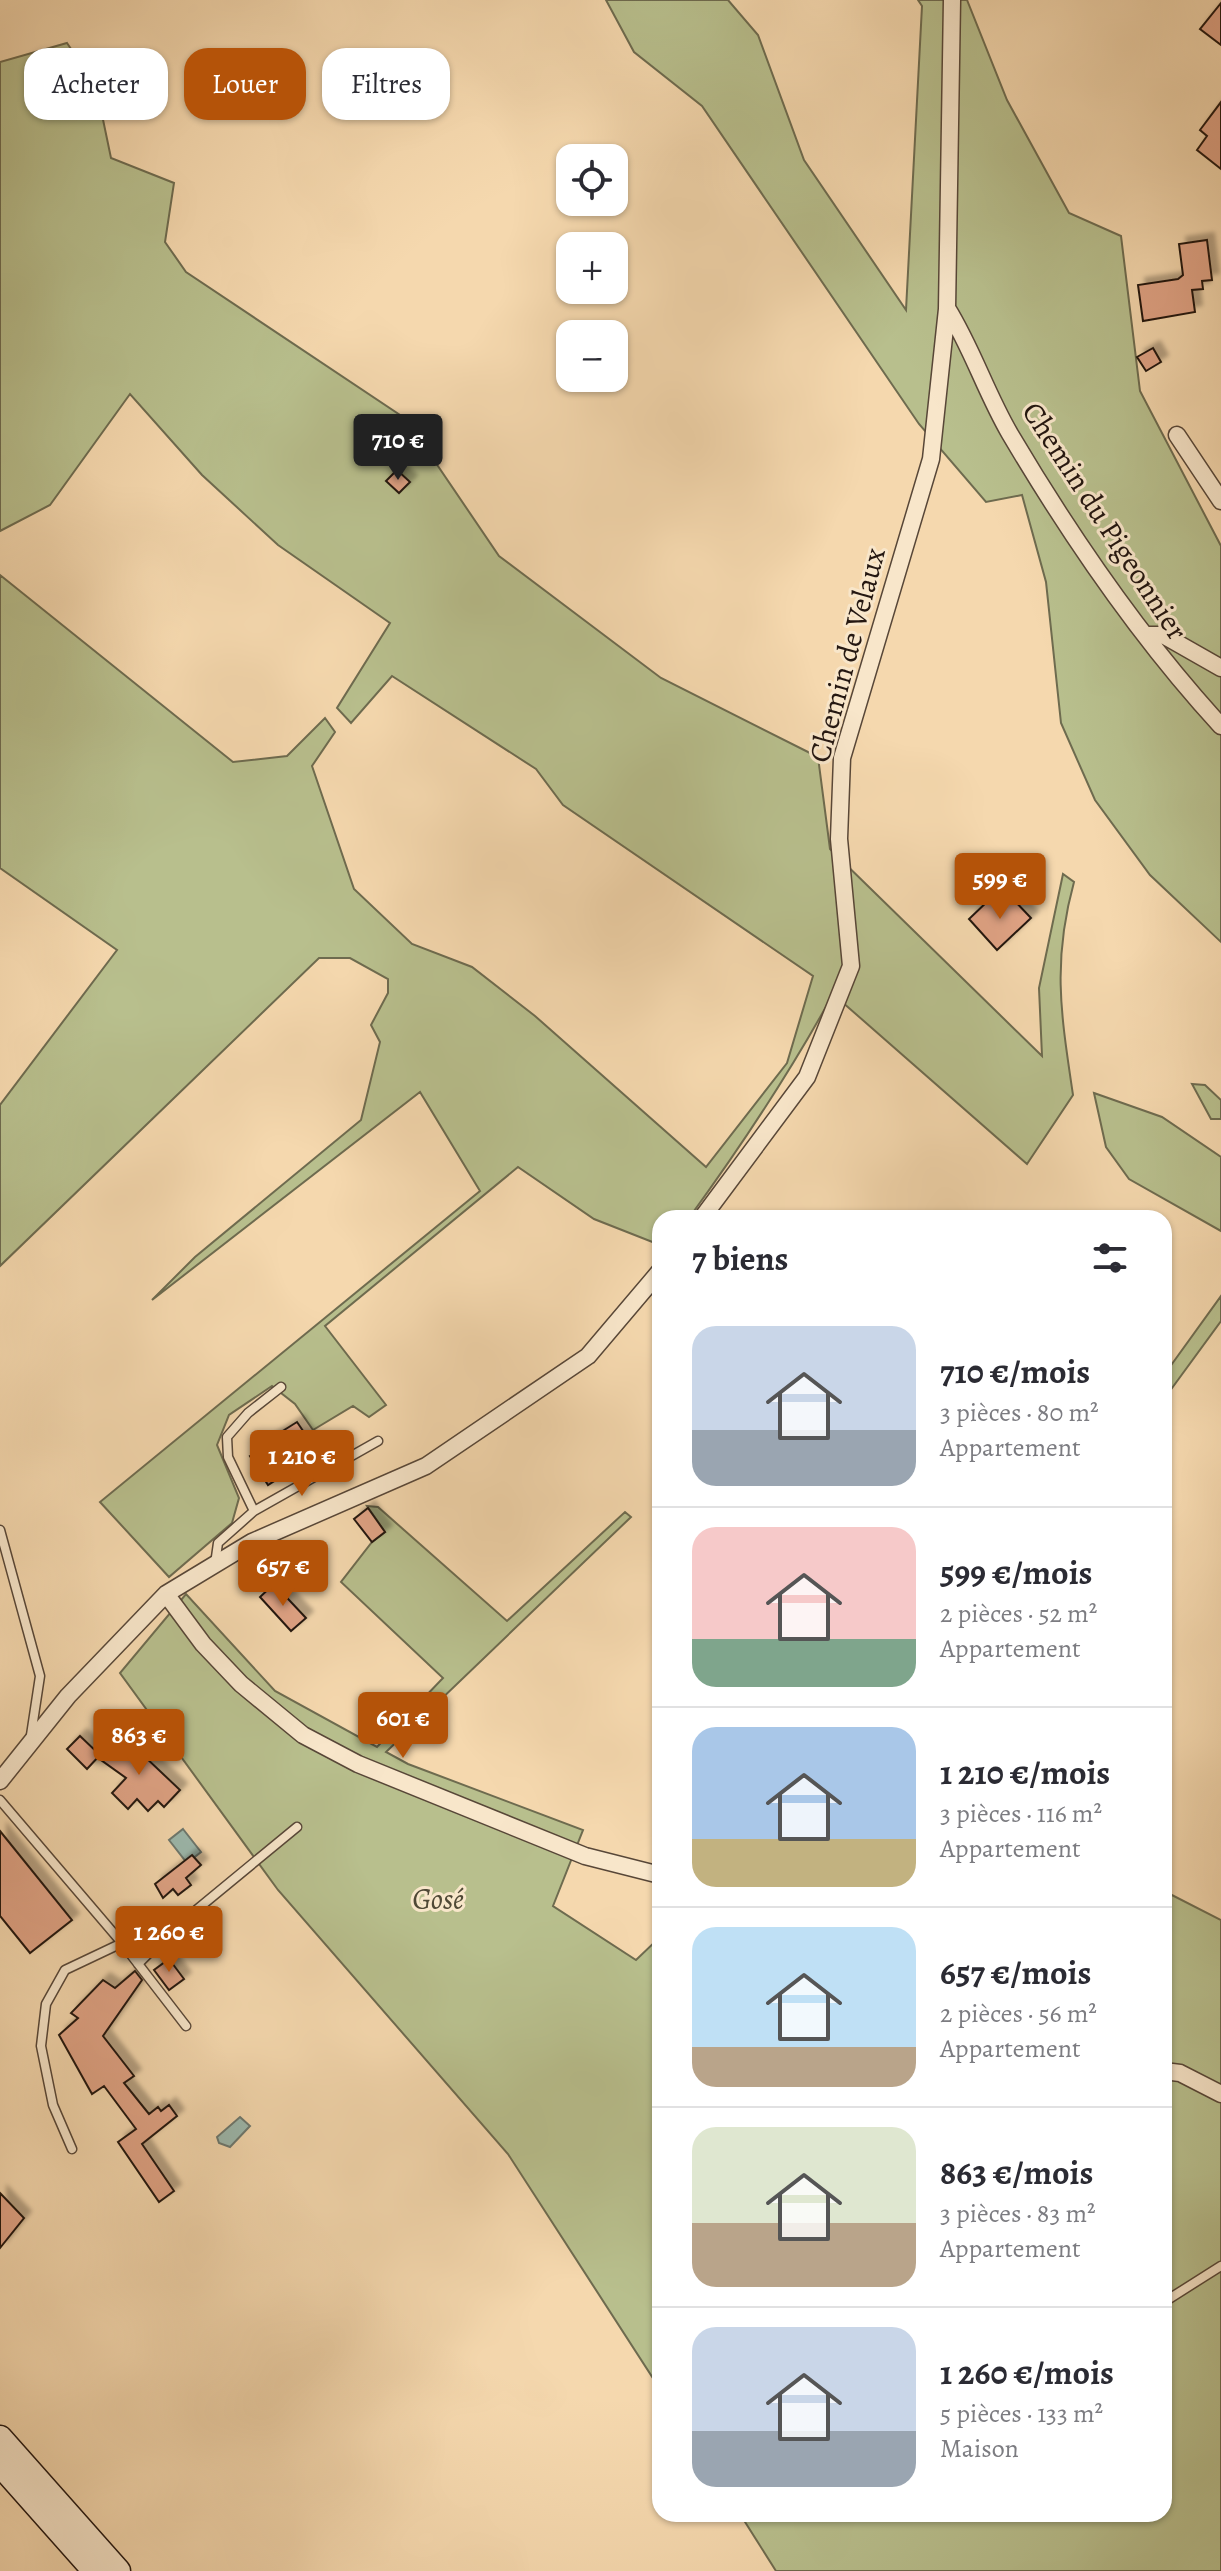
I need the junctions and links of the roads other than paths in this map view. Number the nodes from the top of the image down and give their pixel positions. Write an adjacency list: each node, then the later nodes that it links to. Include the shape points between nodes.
1 (952, 0): 2 (street)
2 (947, 308): 5 (street, Chemin du Pigeonnier, via 1008,431); 8 (street, Chemin de Velaux, via 931,459 842,758 839,839 851,966 807,1077)
3 (1177, 435): 4 (street)
4 (1221, 501)
5 (1145, 635): 6 (street, via 1163,635); 7 (street, Chemin du Pigeonnier, via 1169,670)
6 (1221, 668)
7 (1221, 726)
8 (708, 1210)
9 (652, 1280): 14 (street, via 588,1356 426,1466 252,1542)
10 (281, 1387): 12 (lane, via 227,1437 228,1457)
11 (378, 1441): 12 (lane)
12 (254, 1511): 14 (lane, via 218,1543)
13 (0, 1530): 16 (lane, via 40,1676)
14 (215, 1564): 15 (street)
15 (166, 1594): 16 (street); 20 (street, via 241,1684 303,1735 358,1764 585,1856)
16 (29, 1744): 17 (street)
17 (0, 1781)
18 (0, 1800): 21 (lane)
19 (297, 1827): 22 (lane)
20 (652, 1873)
21 (122, 1943): 22 (lane); 26 (lane, via 65,1970 46,2004 41,2046 53,2105)
22 (138, 1964): 23 (lane)
23 (186, 2026)
24 (1172, 2072): 25 (street)
25 (1221, 2094)
26 (72, 2149)
27 (1221, 2266): 28 (lane)
28 (1172, 2297)
29 (0, 2438): 32 (main road)
30 (0, 2464): 31 (main road)
31 (95, 2571)
32 (118, 2571)

